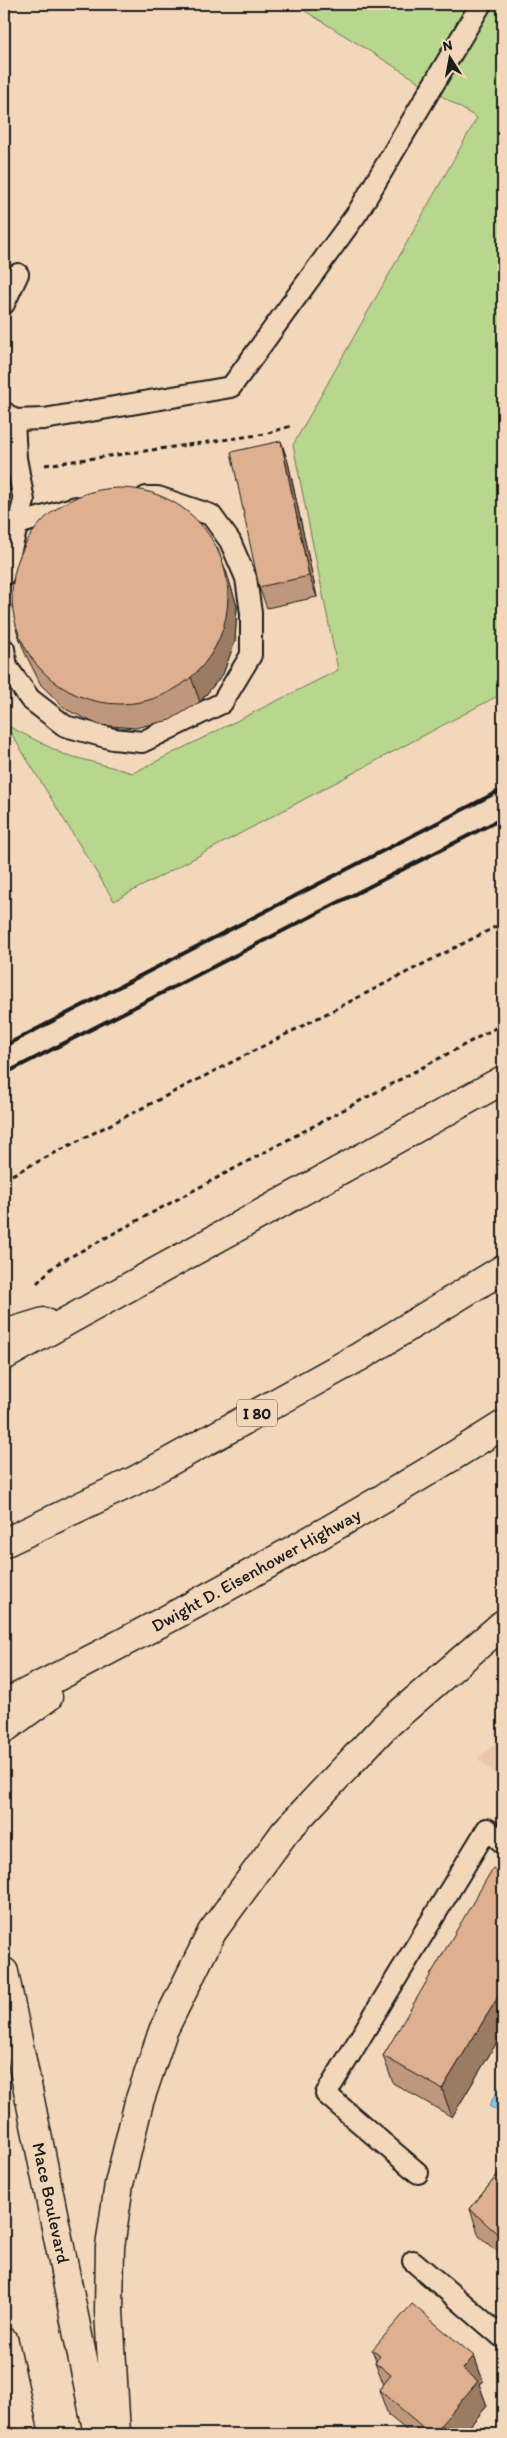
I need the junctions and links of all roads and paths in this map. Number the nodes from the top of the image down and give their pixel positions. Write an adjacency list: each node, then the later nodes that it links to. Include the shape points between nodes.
1 (481, 4): 4 (lane, via 358,212 232,387 44,419)
2 (18, 274): 3 (lane)
3 (4, 304)
4 (9, 416): 6 (lane)
5 (290, 426): 6 (path, via 265,434 38,466)
6 (16, 458): 9 (lane, via 24,501)
7 (130, 496): 11 (lane, via 158,497 211,515 230,541 246,578 251,613 250,655 222,703 142,742 113,739 65,726 30,699 6,667)
8 (94, 501): 9 (lane)
9 (18, 524): 10 (lane)
10 (4, 575)
11 (4, 649)
12 (503, 923): 15 (path)
13 (503, 1024): 17 (path, via 55,1265)
14 (503, 1080): 18 (main road)
15 (4, 1179)
16 (503, 1269): 22 (main road, I 80, via 359,1357 134,1481)
17 (37, 1283)
18 (84, 1310): 19 (main road, via 11,1332); 20 (main road)
19 (4, 1330)
20 (4, 1356)
21 (503, 1425): 24 (main road, Dwight D. Eisenhower Highway, via 412,1483)
22 (4, 1543)
23 (503, 1624): 35 (main road, via 383,1728 285,1832 212,1932 163,2031 139,2102 119,2184 110,2247 109,2311)
24 (122, 1644): 25 (main road, Dwight D. Eisenhower Highway); 26 (main road)
25 (4, 1704)
26 (4, 1729)
27 (503, 1843): 29 (lane, via 487,1829 326,2094)
28 (4, 1972): 34 (main road, Mace Boulevard)
29 (418, 2173)
30 (412, 2261): 31 (lane)
31 (503, 2338)
32 (4, 2342): 33 (main road)
33 (24, 2434)
34 (98, 2434)
35 (116, 2434)

